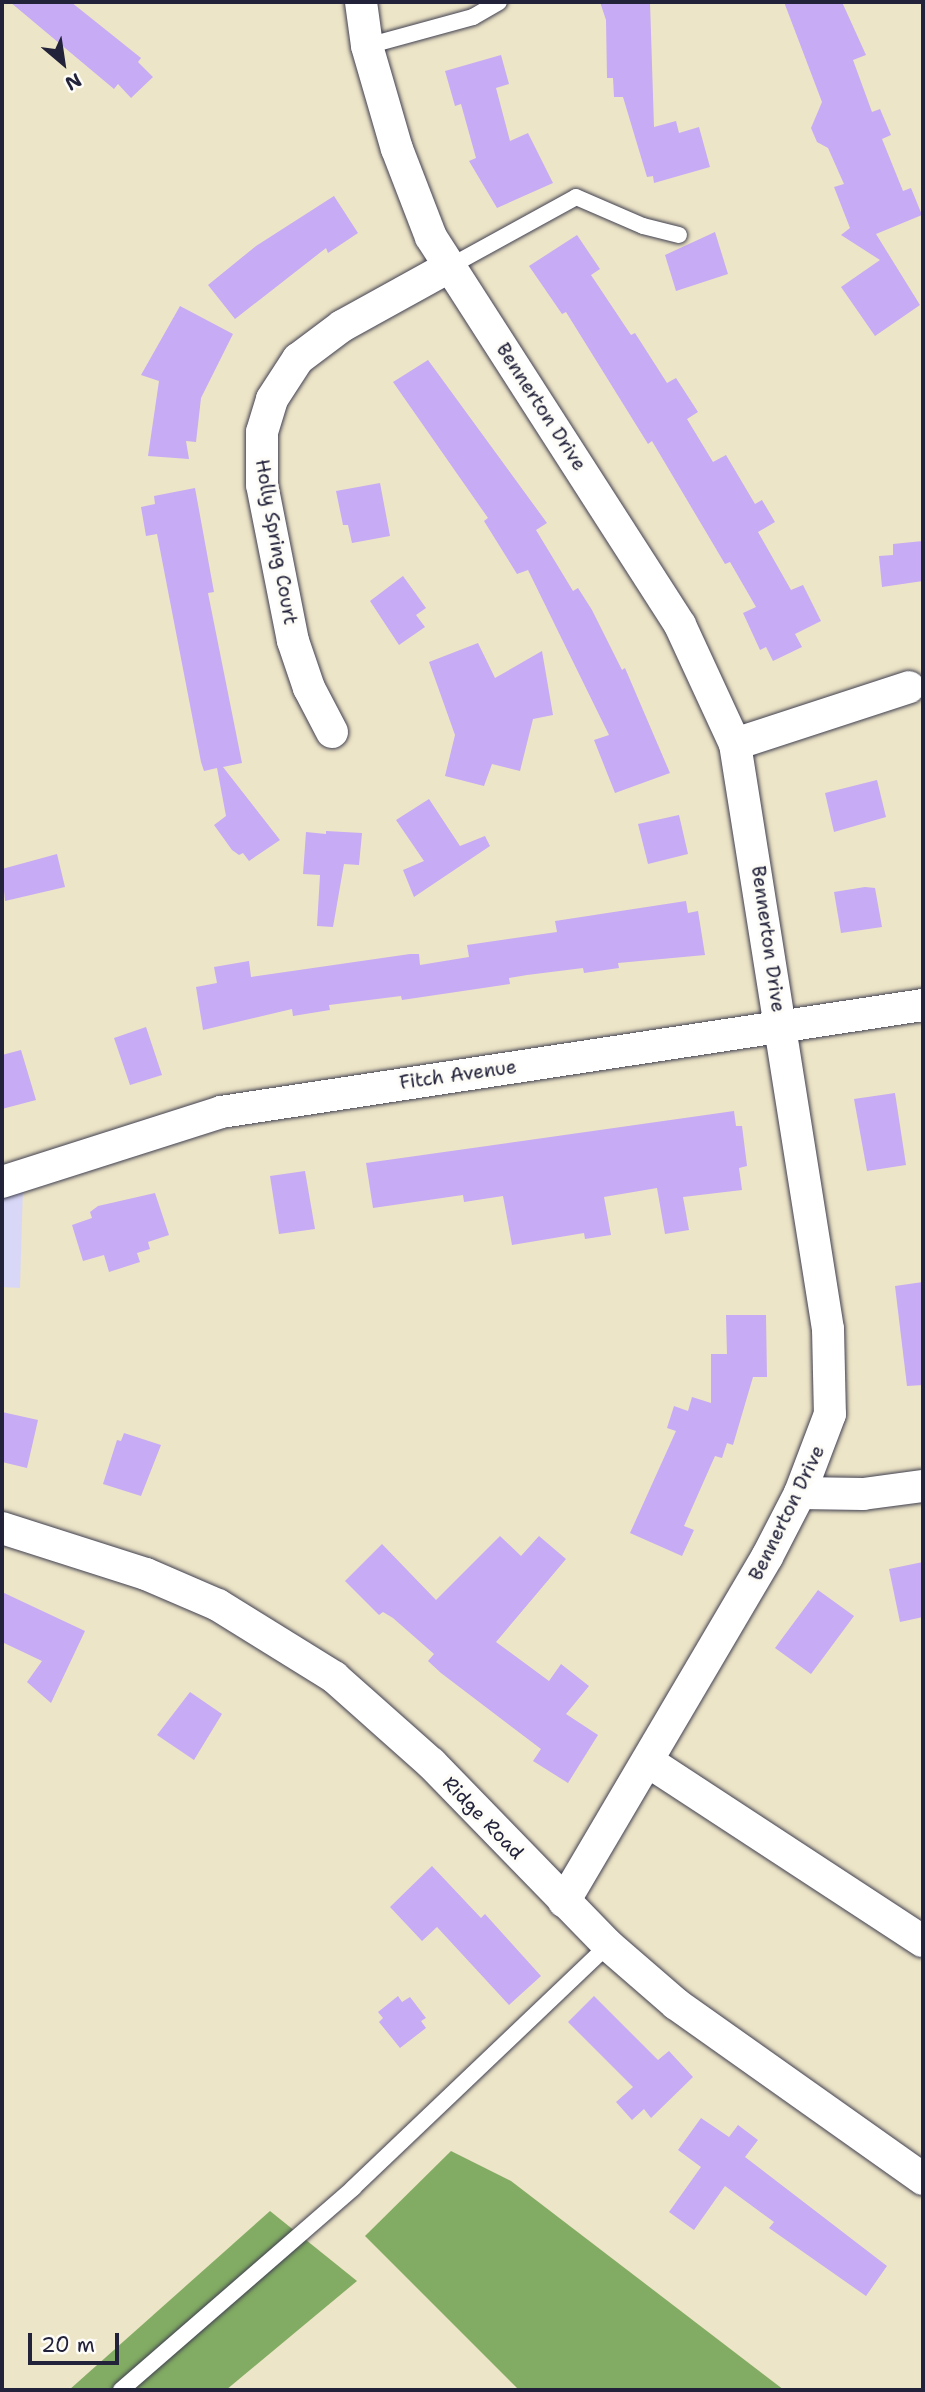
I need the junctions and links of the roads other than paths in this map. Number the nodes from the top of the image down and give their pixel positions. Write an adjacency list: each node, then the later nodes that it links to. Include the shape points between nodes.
1 (361, 2): 3 (street, Bennerton Drive)
2 (499, 2): 3 (lane, via 473,17)
3 (367, 46): 5 (street, Bennerton Drive, via 414,198)
4 (679, 235): 5 (lane, via 643,226 576,197)
5 (447, 268): 7 (street, Holly Spring Court, via 342,326 298,359 272,399 262,432 262,485 293,641 309,688); 8 (street, Bennerton Drive, via 680,625)
6 (909, 687): 8 (street)
7 (332, 732)
8 (735, 744): 10 (street, Bennerton Drive)
9 (923, 1005): 10 (street, Fitch Avenue)
10 (780, 1027): 11 (street, Fitch Avenue, via 221,1112); 13 (street, Bennerton Drive, via 828,1329 831,1381 824,1434)
11 (2, 1182)
12 (923, 1486): 13 (street, via 863,1494)
13 (800, 1493): 15 (street, Bennerton Drive)
14 (2, 1528): 16 (street, Ridge Road, via 146,1574 271,1634 373,1710)
15 (649, 1762): 16 (street, Bennerton Drive); 17 (street)
16 (564, 1902): 18 (street, Ridge Road)
17 (923, 1941)
18 (608, 1945): 19 (street, Ridge Road, via 676,2004); 20 (lane, via 353,2188)
19 (923, 2179)
20 (121, 2390)

